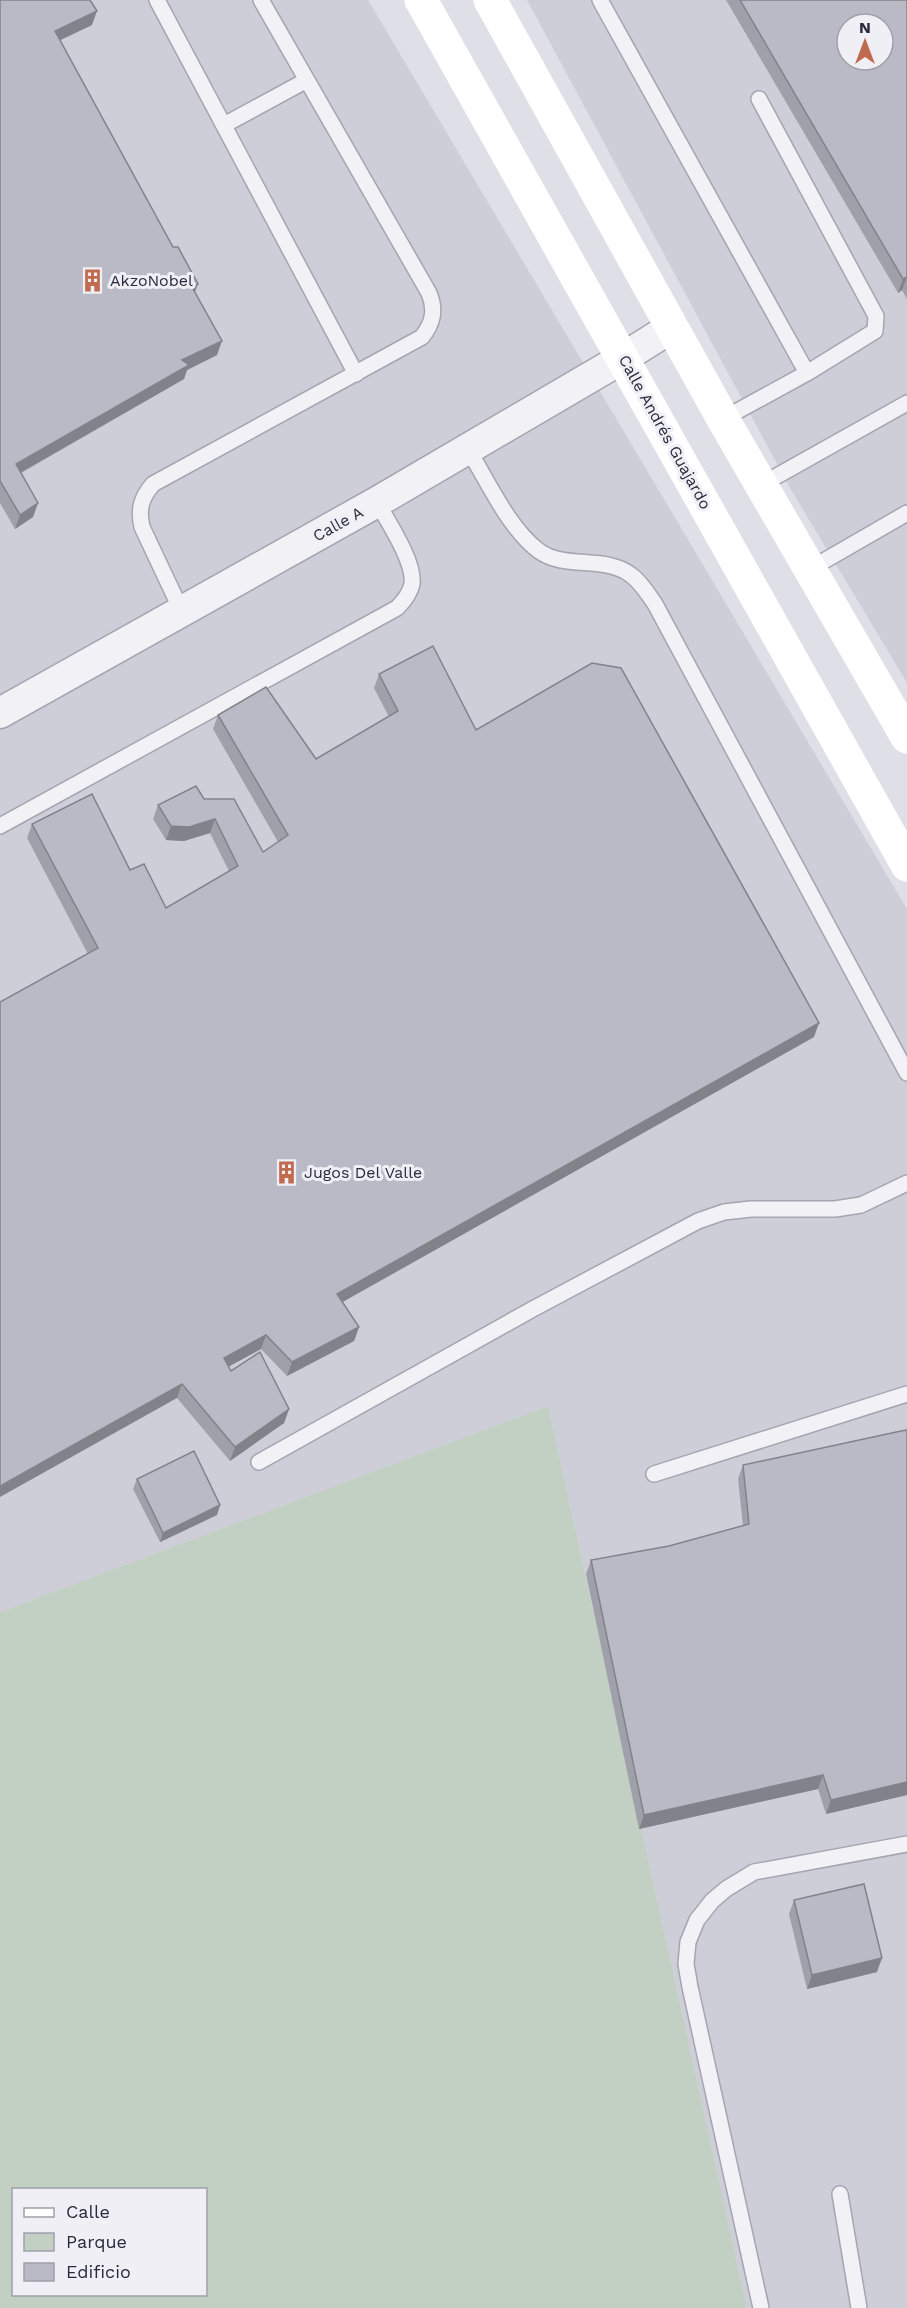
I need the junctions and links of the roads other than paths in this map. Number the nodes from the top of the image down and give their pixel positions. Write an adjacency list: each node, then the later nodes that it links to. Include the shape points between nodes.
1 (157, 0): 8 (lane)
2 (261, 0): 6 (lane)
3 (421, 0): 10 (main road, Calle Andrés Guajardo)
4 (490, 0): 9 (main road)
5 (600, 0): 11 (lane)
6 (307, 80): 8 (lane); 12 (lane, via 432,301 432,320 422,337)
7 (759, 99): 11 (lane, via 876,316 875,331)
8 (224, 125): 12 (lane)
9 (672, 327): 10 (street, Calle A); 14 (main road)
10 (623, 358): 15 (street, Calle A); 24 (main road, Calle Andrés Guajardo)
11 (807, 373): 14 (lane)
12 (356, 374): 20 (lane, via 153,484 146,492 139,514 142,527)
13 (907, 403): 16 (lane)
14 (723, 419): 16 (main road)
15 (468, 449): 17 (street, Calle A); 25 (lane, via 509,516 540,552 620,569 643,587)
16 (761, 485): 19 (main road)
17 (377, 502): 20 (street, Calle A); 23 (lane, via 412,573 412,586 397,608)
18 (907, 513): 19 (lane)
19 (810, 569): 22 (main road)
20 (182, 612): 21 (street, Calle A)
21 (0, 713)
22 (907, 737)
23 (0, 826)
24 (907, 865)
25 (907, 1073)
26 (907, 1183): 28 (lane, via 861,1205 835,1209 751,1209 724,1212 699,1221)
27 (907, 1394): 29 (lane)
28 (259, 1462)
29 (654, 1474)
30 (907, 1844): 32 (lane, via 754,1872 712,1901 688,1942 690,1987)
31 (840, 2194): 33 (lane)
32 (761, 2308)
33 (859, 2308)

